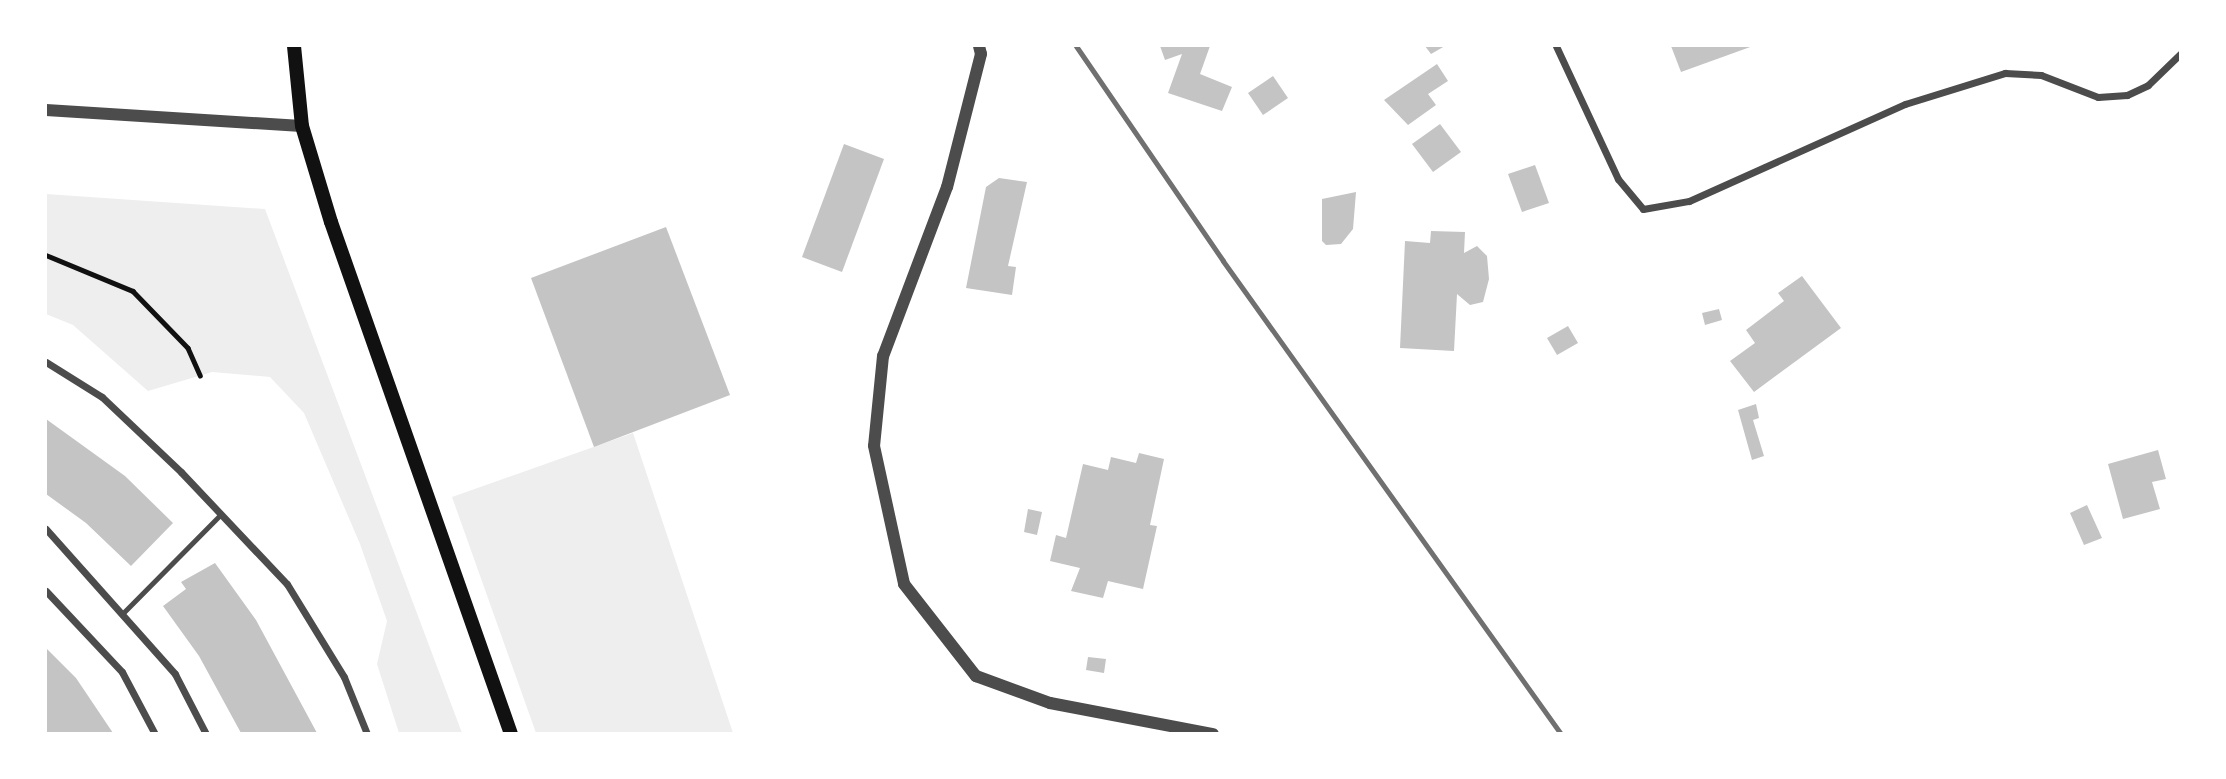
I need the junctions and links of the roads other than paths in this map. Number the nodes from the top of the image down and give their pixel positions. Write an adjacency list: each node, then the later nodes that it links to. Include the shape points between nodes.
1 (294, 46): 6 (main road)
2 (979, 46): 16 (street, via 981,54 947,187 883,356 874,446 904,583 976,676 1050,702)
3 (1556, 46): 4 (street, via 1618,179 1643,209 1689,201 1905,104 2005,73 2041,75 2098,97 2127,95 2148,85)
4 (2180, 54)
5 (46, 110): 6 (street)
6 (302, 126): 15 (main road, via 331,222)
7 (46, 362): 8 (street, via 102,397)
8 (221, 514): 11 (lane); 14 (street, via 287,584 344,677)
9 (46, 529): 11 (street)
10 (46, 591): 12 (street, via 122,672)
11 (123, 613): 13 (street, via 176,674)
12 (155, 733)
13 (206, 733)
14 (368, 733)
15 (511, 733)
16 (1213, 733)

